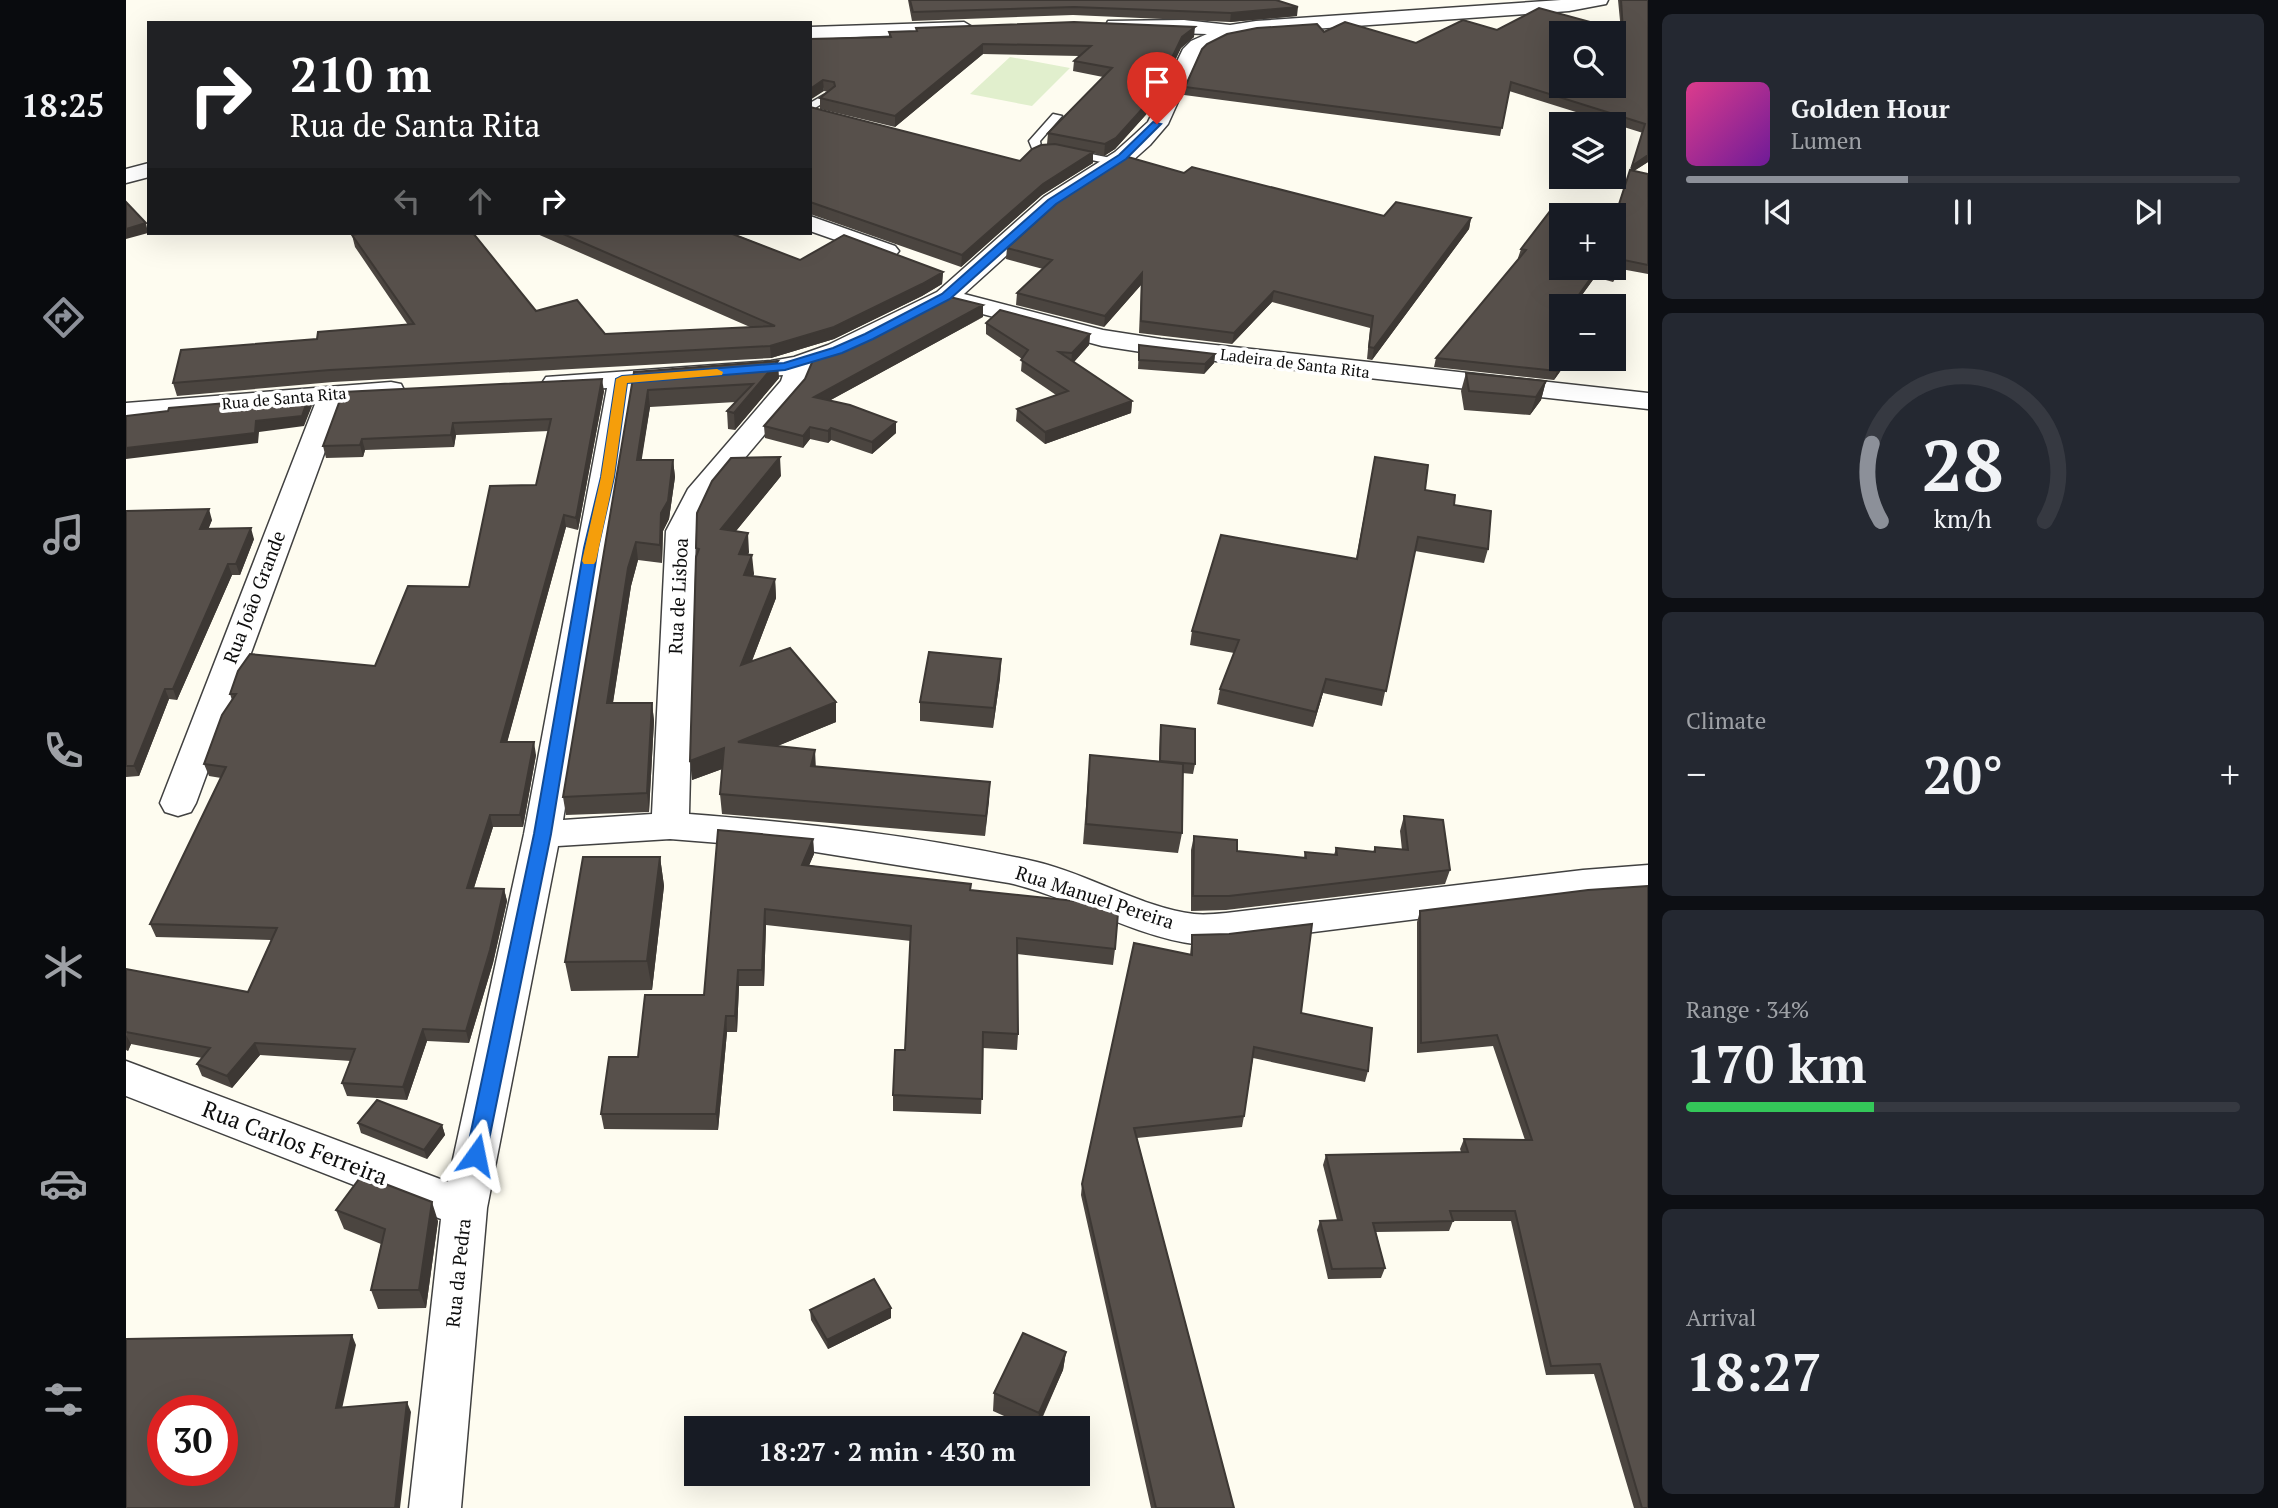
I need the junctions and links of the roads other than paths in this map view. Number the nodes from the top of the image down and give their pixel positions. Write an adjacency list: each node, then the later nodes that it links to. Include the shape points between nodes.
1 (1599, 0): 5 (street)
2 (1242, 8): 5 (street)
3 (1100, 24): 6 (street)
4 (990, 27): 7 (street)
5 (1256, 27): 6 (street)
6 (1231, 31): 13 (street, via 1190,53 1157,124)
7 (812, 33)
8 (829, 95): 9 (lane)
9 (812, 108)
10 (812, 111): 11 (lane)
11 (824, 115)
12 (1057, 116): 13 (lane, via 1034,141 1033,153 1054,150)
13 (1116, 162): 18 (street, via 1052,202)
14 (147, 171): 15 (street)
15 (126, 176)
16 (812, 224): 17 (street)
17 (906, 258)
18 (951, 283): 19 (street, via 869,337); 24 (street, Ladeira de Santa Rita, via 1102,338)
19 (799, 363): 20 (street); 27 (street, Rua de Lisboa, via 794,383 698,495 681,531)
20 (622, 379): 21 (street); 28 (street, Rua da Pedra)
21 (526, 384)
22 (416, 389): 23 (street, Rua de Santa Rita)
23 (333, 393): 25 (street, Rua de Santa Rita); 26 (street, Rua João Grande)
24 (1648, 401)
25 (126, 411)
26 (177, 803)
27 (670, 826): 28 (street, Rua Manuel Pereira); 29 (street, Rua Manuel Pereira, via 797,836 1009,869 1194,929)
28 (542, 834): 31 (street, Rua da Pedra)
29 (1648, 879)
30 (126, 1077): 31 (street, Rua Carlos Ferreira)
31 (465, 1208): 32 (street, Rua da Pedra)
32 (435, 1508)

